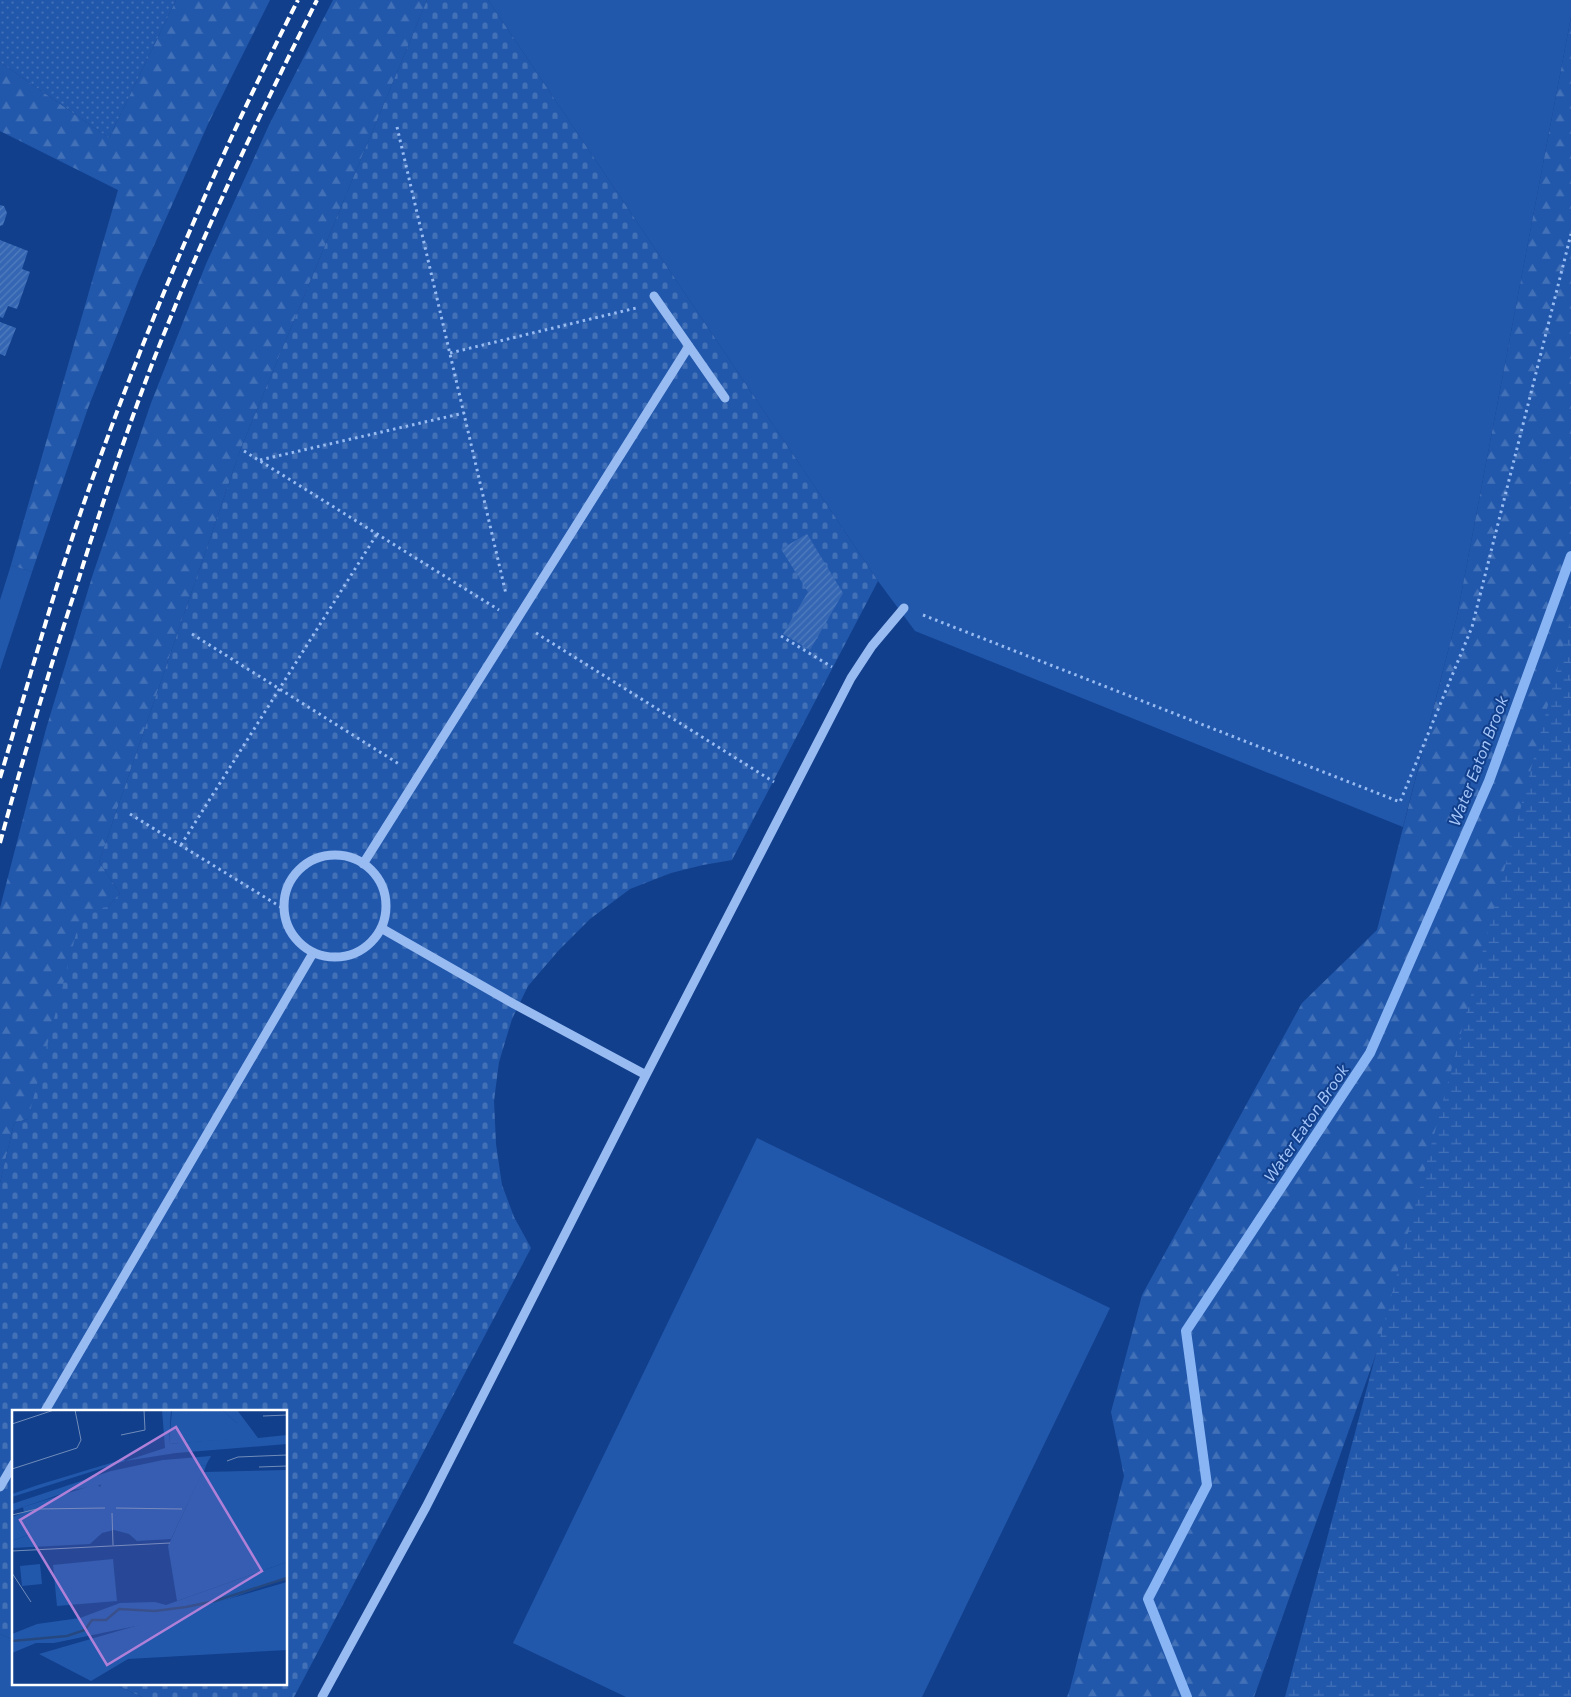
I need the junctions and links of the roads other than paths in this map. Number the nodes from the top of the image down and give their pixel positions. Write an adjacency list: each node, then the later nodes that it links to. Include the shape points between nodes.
1 (656, 299): 2 (street)
2 (689, 346): 3 (street); 5 (street)
3 (725, 398)
4 (904, 608): 8 (street, via 872,646 851,678)
5 (363, 864): 6 (street, via 374,874 386,900); 7 (street, via 333,855 317,858 303,866 292,879 286,893 286,923 292,935)
6 (381, 928): 7 (street, via 360,951 345,957); 8 (street)
7 (313, 953): 9 (street)
8 (646, 1075): 12 (street, via 426,1507)
9 (45, 1410)
10 (12, 1466): 11 (street)
11 (0, 1487)
12 (322, 1697)

